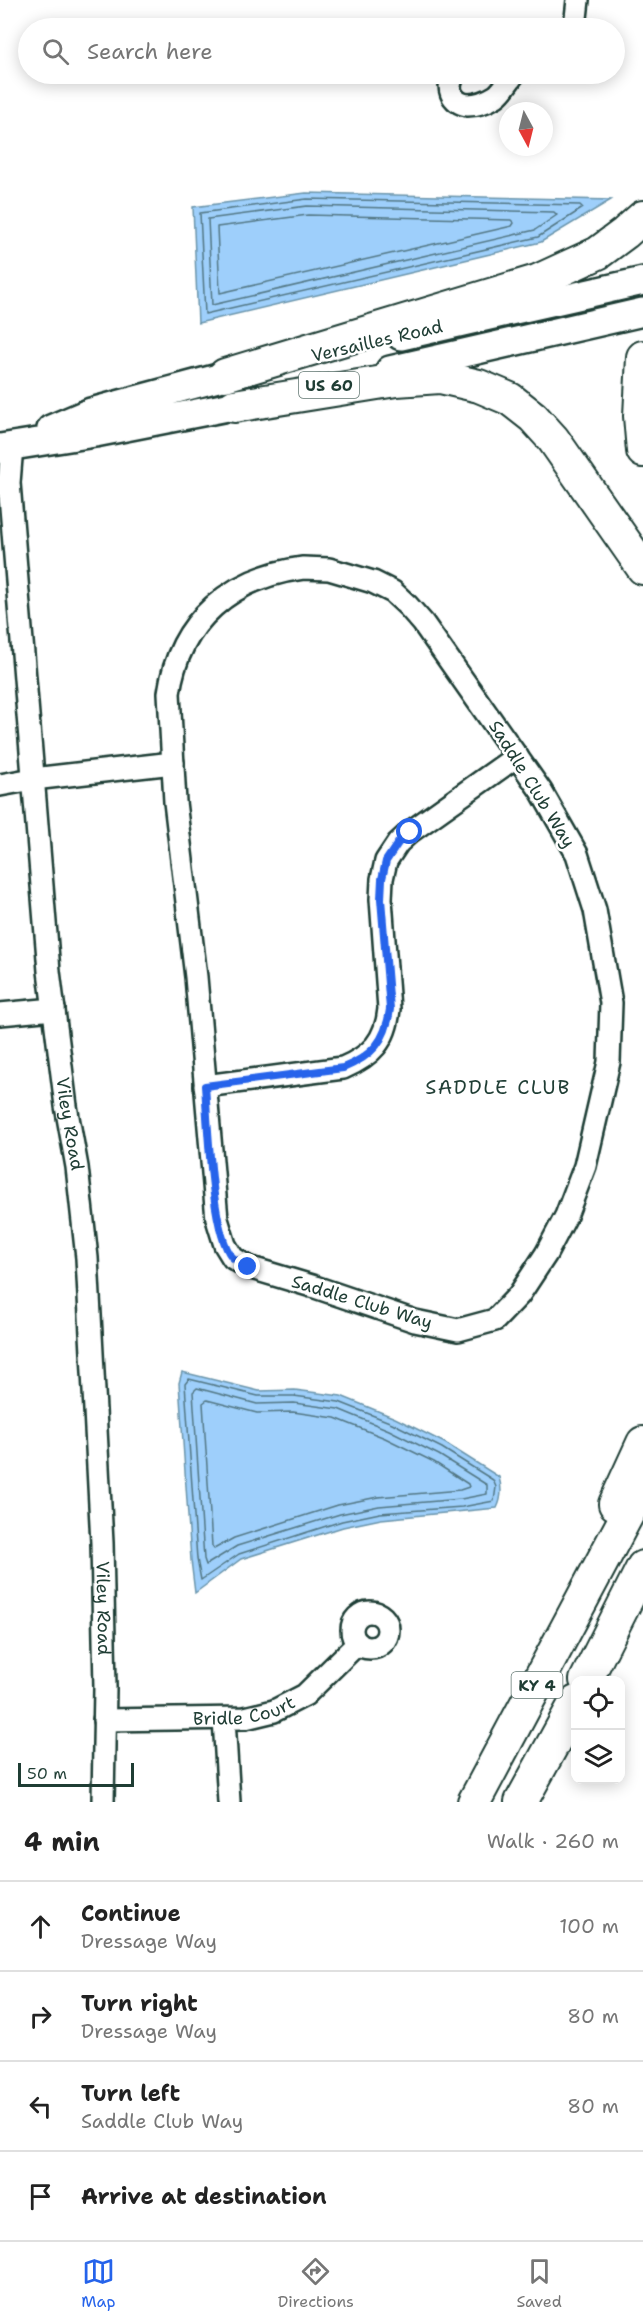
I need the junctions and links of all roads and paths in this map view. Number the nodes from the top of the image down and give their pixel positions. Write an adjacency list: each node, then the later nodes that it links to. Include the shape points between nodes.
1 (578, 0): 2 (street)
2 (576, 18)
3 (450, 84): 4 (street, via 456,100 467,105 498,94)
4 (506, 84)
5 (643, 217): 9 (highway, via 598,253 537,281)
6 (643, 281): 9 (main road, Versailles Road / US 60)
7 (643, 312): 10 (main road, Versailles Road / US 60)
8 (642, 370): 12 (highway)
9 (225, 375): 11 (main road, Versailles Road / US 60, via 91,412)
10 (234, 406): 11 (main road, Versailles Road / US 60); 13 (highway, via 396,380 440,377 479,386 510,399 553,439)
11 (6, 447): 16 (street, Viley Road)
12 (643, 451)
13 (643, 568)
14 (518, 756): 15 (street, Saddle Club Way, via 423,623 393,592 350,574 303,568 278,571 231,591 201,620 182,650 171,681); 20 (street, via 410,832 386,861 381,899 390,1009 388,1025 369,1054 343,1068); 20 (street, Saddle Club Way, via 577,854 595,910 611,1004 609,1062 585,1166 566,1216 519,1295 495,1320 458,1330 415,1321 248,1267 233,1258 217,1219)
15 (172, 763): 16 (street); 20 (street, Saddle Club Way)
16 (33, 779): 17 (street); 18 (street, Viley Road)
17 (0, 785)
18 (54, 1009): 19 (street); 29 (street, Viley Road, via 87,1258 102,1543)
19 (0, 1014)
20 (205, 1086)
21 (643, 1443): 24 (highway, via 606,1524)
22 (643, 1485): 24 (highway, KY 4)
23 (643, 1567): 26 (highway, KY 4)
24 (600, 1569): 32 (highway, KY 4)
25 (358, 1643): 28 (street, Bridle Court, via 316,1687 289,1705 260,1715)
26 (588, 1676)
27 (571, 1711): 33 (highway, KY 4)
28 (225, 1719): 29 (street, Bridle Court); 31 (street)
29 (104, 1720): 30 (street, Viley Road)
30 (103, 1802)
31 (229, 1802)
32 (474, 1802)
33 (521, 1802)

